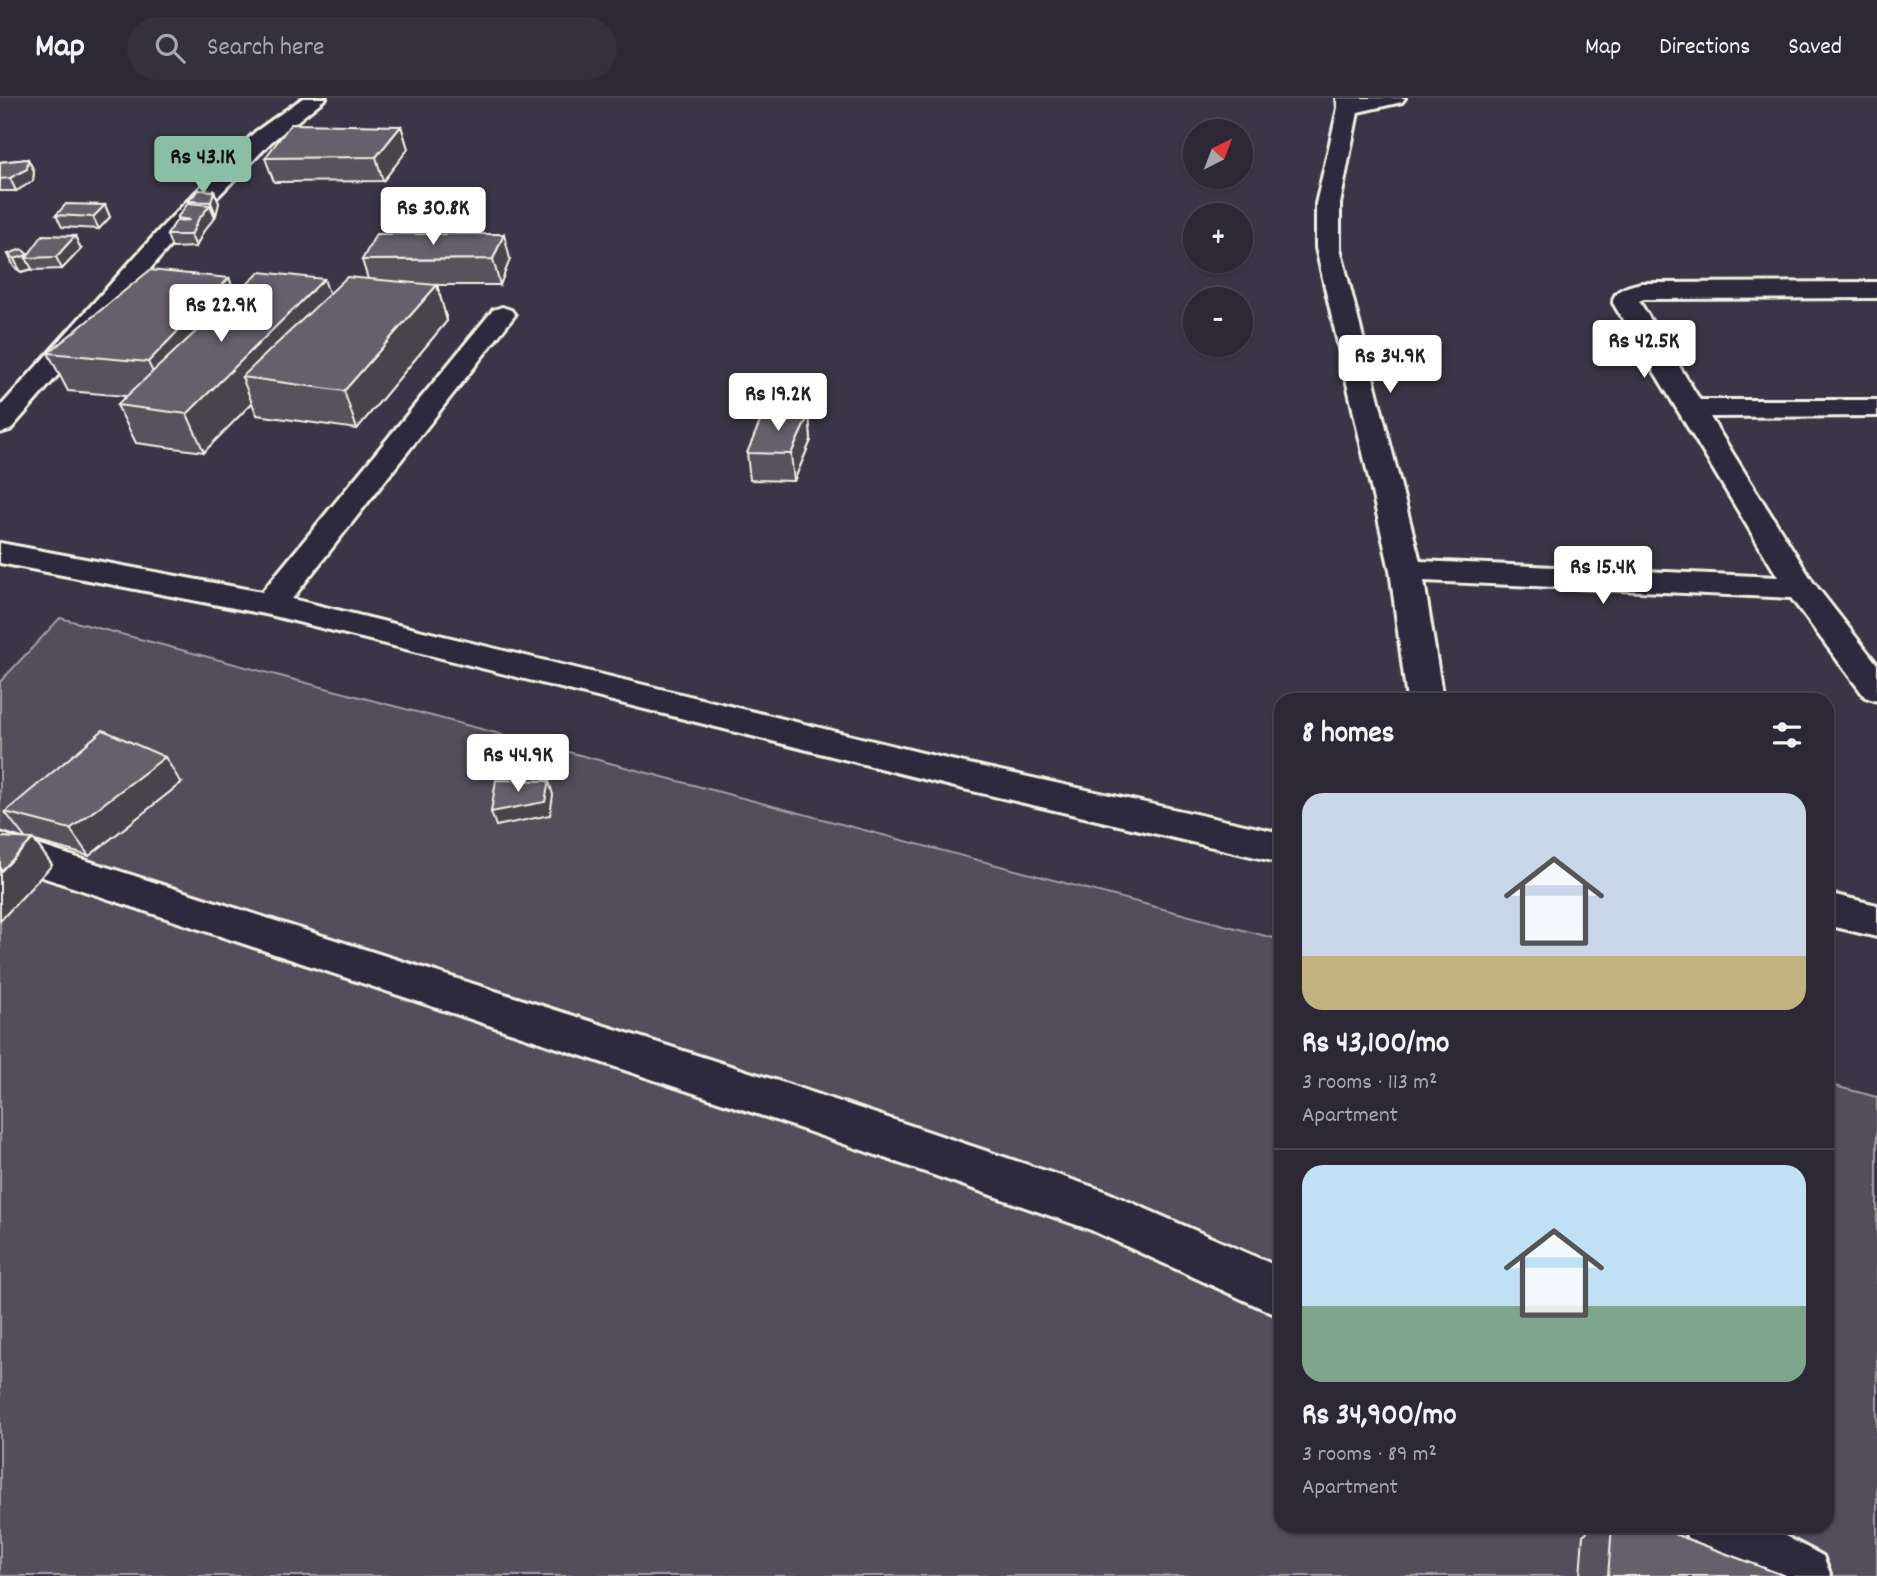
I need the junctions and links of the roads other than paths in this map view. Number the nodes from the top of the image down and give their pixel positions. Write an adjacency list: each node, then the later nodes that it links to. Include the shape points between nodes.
1 (316, 98): 8 (street, via 263,137 168,234)
2 (1395, 98): 3 (street)
3 (1348, 103): 10 (street, via 1328,204 1328,248)
4 (1877, 290): 7 (street, via 1630,293 1626,303)
5 (502, 315): 12 (street)
6 (1877, 408): 7 (street)
7 (1691, 409): 11 (street)
8 (0, 424)
9 (0, 553): 12 (street)
10 (1406, 570): 11 (street); 14 (street)
11 (1801, 588): 13 (street)
12 (270, 604): 15 (street, via 951,773)
13 (1877, 689)
14 (1424, 693)
15 (1274, 846)
16 (0, 848): 19 (street, via 784,1103 1102,1212)
17 (1834, 911): 18 (street)
18 (1877, 921)
19 (1274, 1290)
20 (1723, 1533): 21 (street)
21 (1803, 1576)

